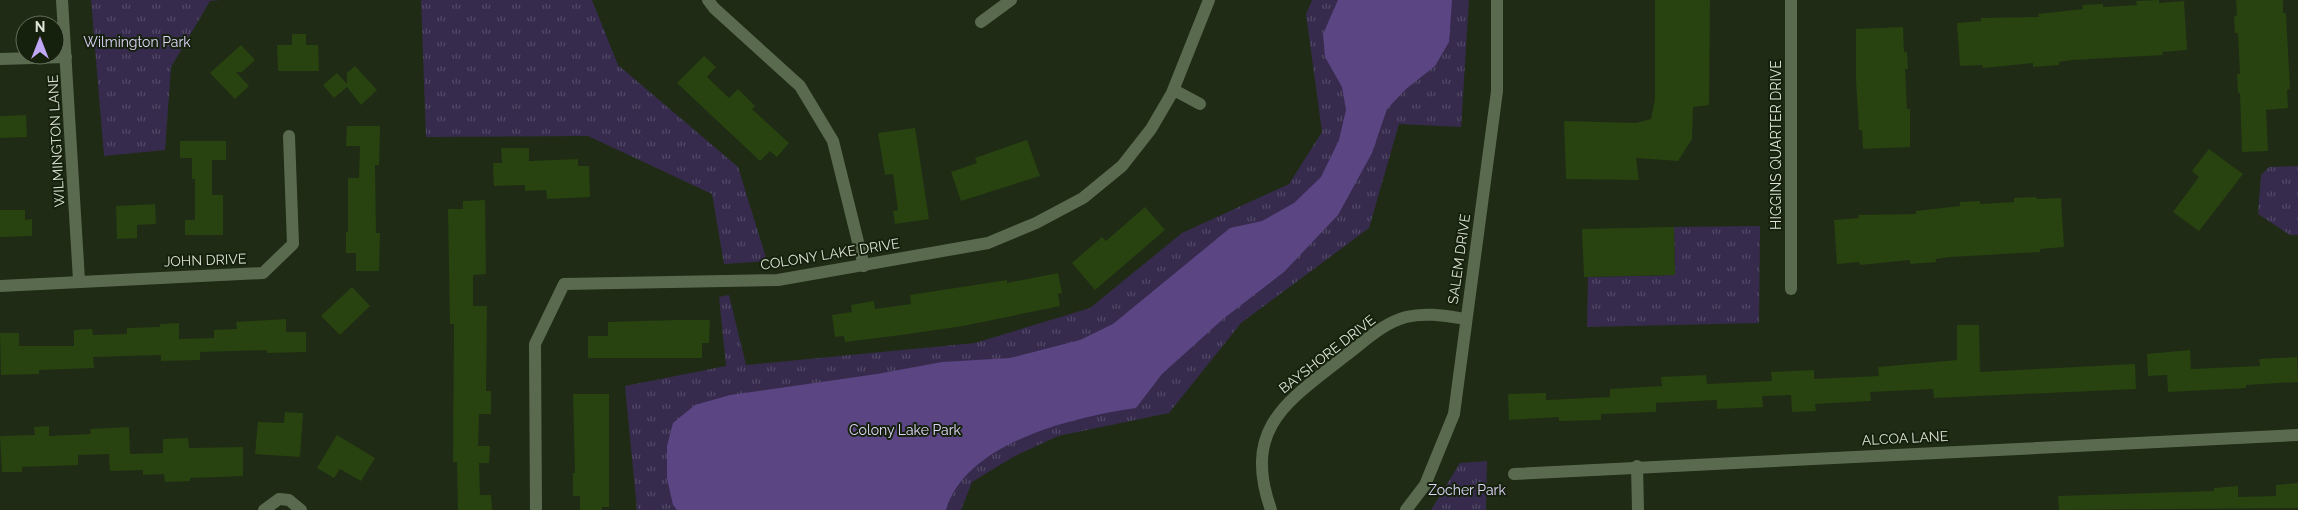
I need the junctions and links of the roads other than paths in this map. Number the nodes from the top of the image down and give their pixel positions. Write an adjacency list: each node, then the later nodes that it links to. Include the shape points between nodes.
1 (62, 0): 8 (street, WILMINGTON LANE)
2 (708, 0): 13 (street, via 800,86 833,141)
3 (1011, 0): 7 (street)
4 (1209, 0): 10 (street, COLONY LAKE DRIVE)
5 (1497, 0): 17 (street, SALEM DRIVE, via 1497,91)
6 (1791, 0): 16 (street, HIGGINS QUARTER DRIVE)
7 (981, 22)
8 (66, 57): 9 (street); 14 (street, WILMINGTON LANE)
9 (0, 59)
10 (1174, 90): 11 (street); 13 (street, COLONY LAKE DRIVE, via 1151,129 1122,166 1083,198 988,243)
11 (1200, 104)
12 (289, 136): 14 (street, JOHN DRIVE, via 293,244 263,273)
13 (864, 266): 23 (street, COLONY LAKE DRIVE, via 778,280 564,284 535,344)
14 (79, 280): 15 (street, JOHN DRIVE)
15 (0, 286)
16 (1791, 289)
17 (1466, 319): 24 (street, BAYSHORE DRIVE, via 1418,314 1390,323 1293,396 1273,422 1264,448 1262,476); 25 (street, SALEM DRIVE, via 1454,414 1425,485)
18 (2298, 435): 19 (street, ALCOA LANE)
19 (1638, 466): 20 (street, ALCOA LANE); 26 (street)
20 (1514, 474)
21 (264, 510): 22 (street, via 279,499 289,500)
22 (301, 510)
23 (536, 510)
24 (1271, 510)
25 (1406, 510)
26 (1638, 510)

